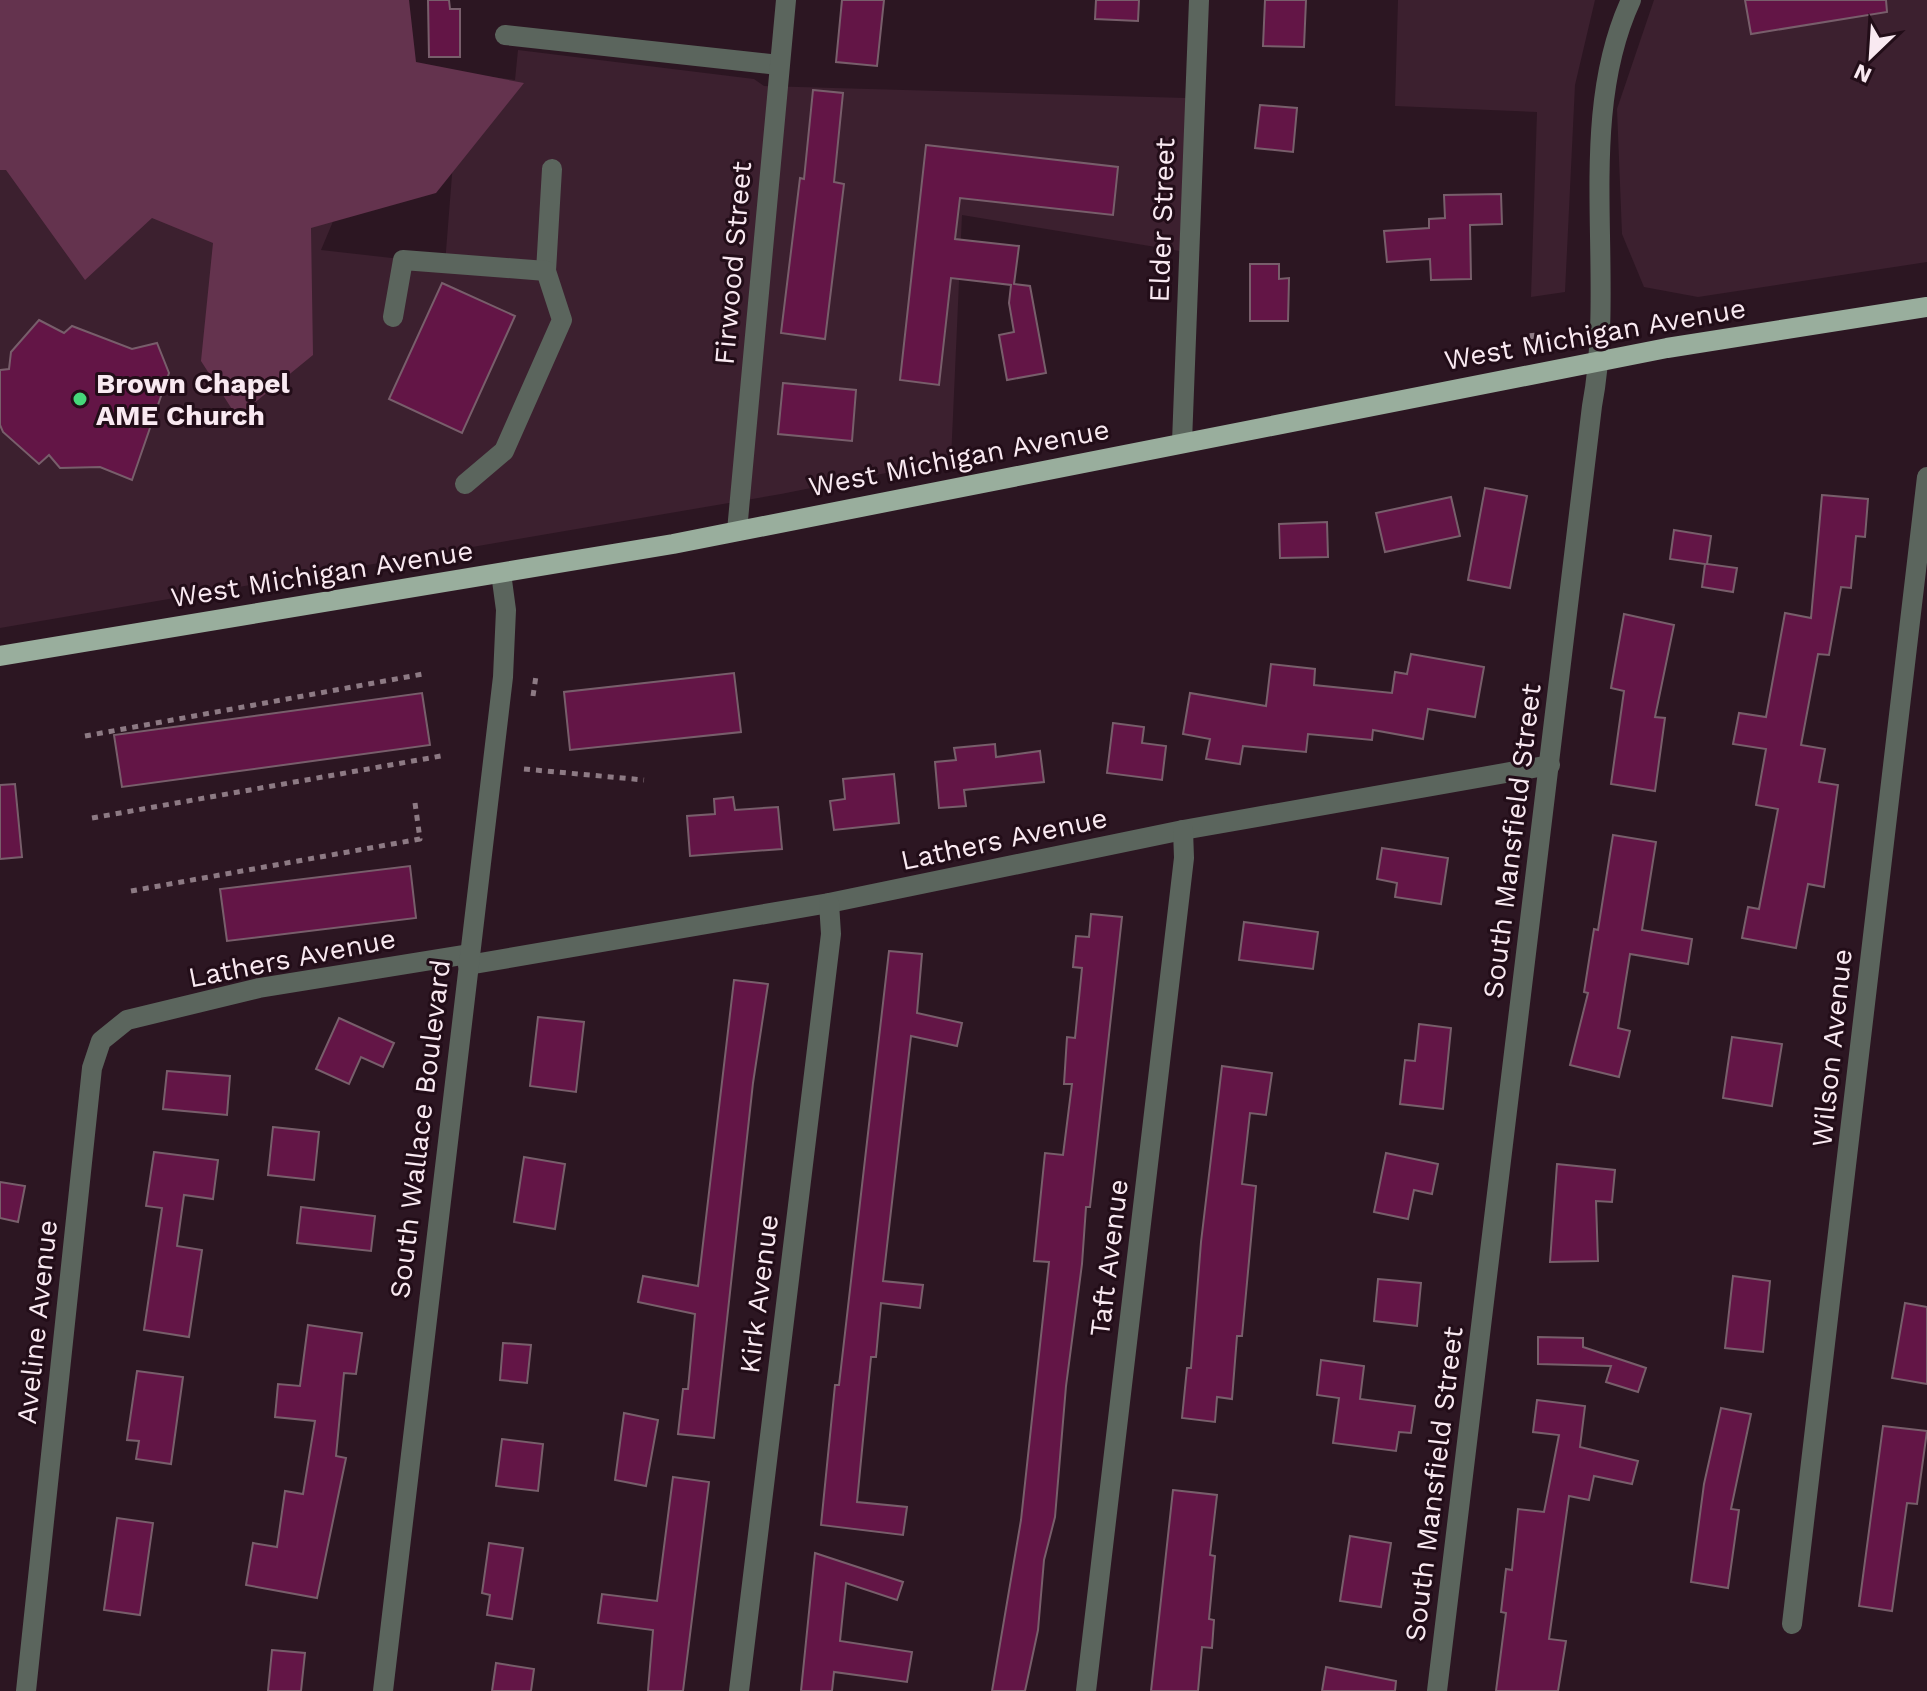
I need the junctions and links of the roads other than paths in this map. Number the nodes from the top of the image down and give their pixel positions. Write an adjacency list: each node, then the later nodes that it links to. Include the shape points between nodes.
1 (786, 0): 5 (street, Firwood Street)
2 (1199, 0): 11 (street, Elder Street)
3 (1631, 0): 10 (street, South Mansfield Street, via 1610,62 1602,119)
4 (505, 35): 5 (street)
5 (779, 65): 14 (street, Firwood Street)
6 (552, 169): 7 (street)
7 (546, 271): 9 (street, via 403,260); 13 (street, via 562,320 504,451)
8 (1927, 307): 10 (main road, West Michigan Avenue)
9 (393, 317)
10 (1600, 362): 11 (main road, West Michigan Avenue); 17 (street, South Mansfield Street)
11 (1182, 442): 14 (main road, West Michigan Avenue)
12 (1927, 477): 22 (street, Wilson Avenue)
13 (465, 484)
14 (737, 531): 15 (main road, West Michigan Avenue)
15 (501, 573): 16 (main road, West Michigan Avenue); 20 (street, South Wallace Boulevard, via 506,610 503,677)
16 (0, 656)
17 (1550, 765): 18 (street, Lathers Avenue); 27 (street, South Mansfield Street)
18 (1183, 830): 19 (street, Lathers Avenue); 26 (street, Taft Avenue, via 1184,858)
19 (829, 903): 20 (street, Lathers Avenue); 25 (street, Kirk Avenue, via 829,949)
20 (468, 960): 21 (street, Lathers Avenue, via 259,988); 24 (street, South Wallace Boulevard)
21 (127, 1020): 23 (street, Aveline Avenue, via 101,1041 92,1068)
22 (1792, 1624)
23 (26, 1691)
24 (383, 1691)
25 (739, 1691)
26 (1086, 1691)
27 (1437, 1691)

